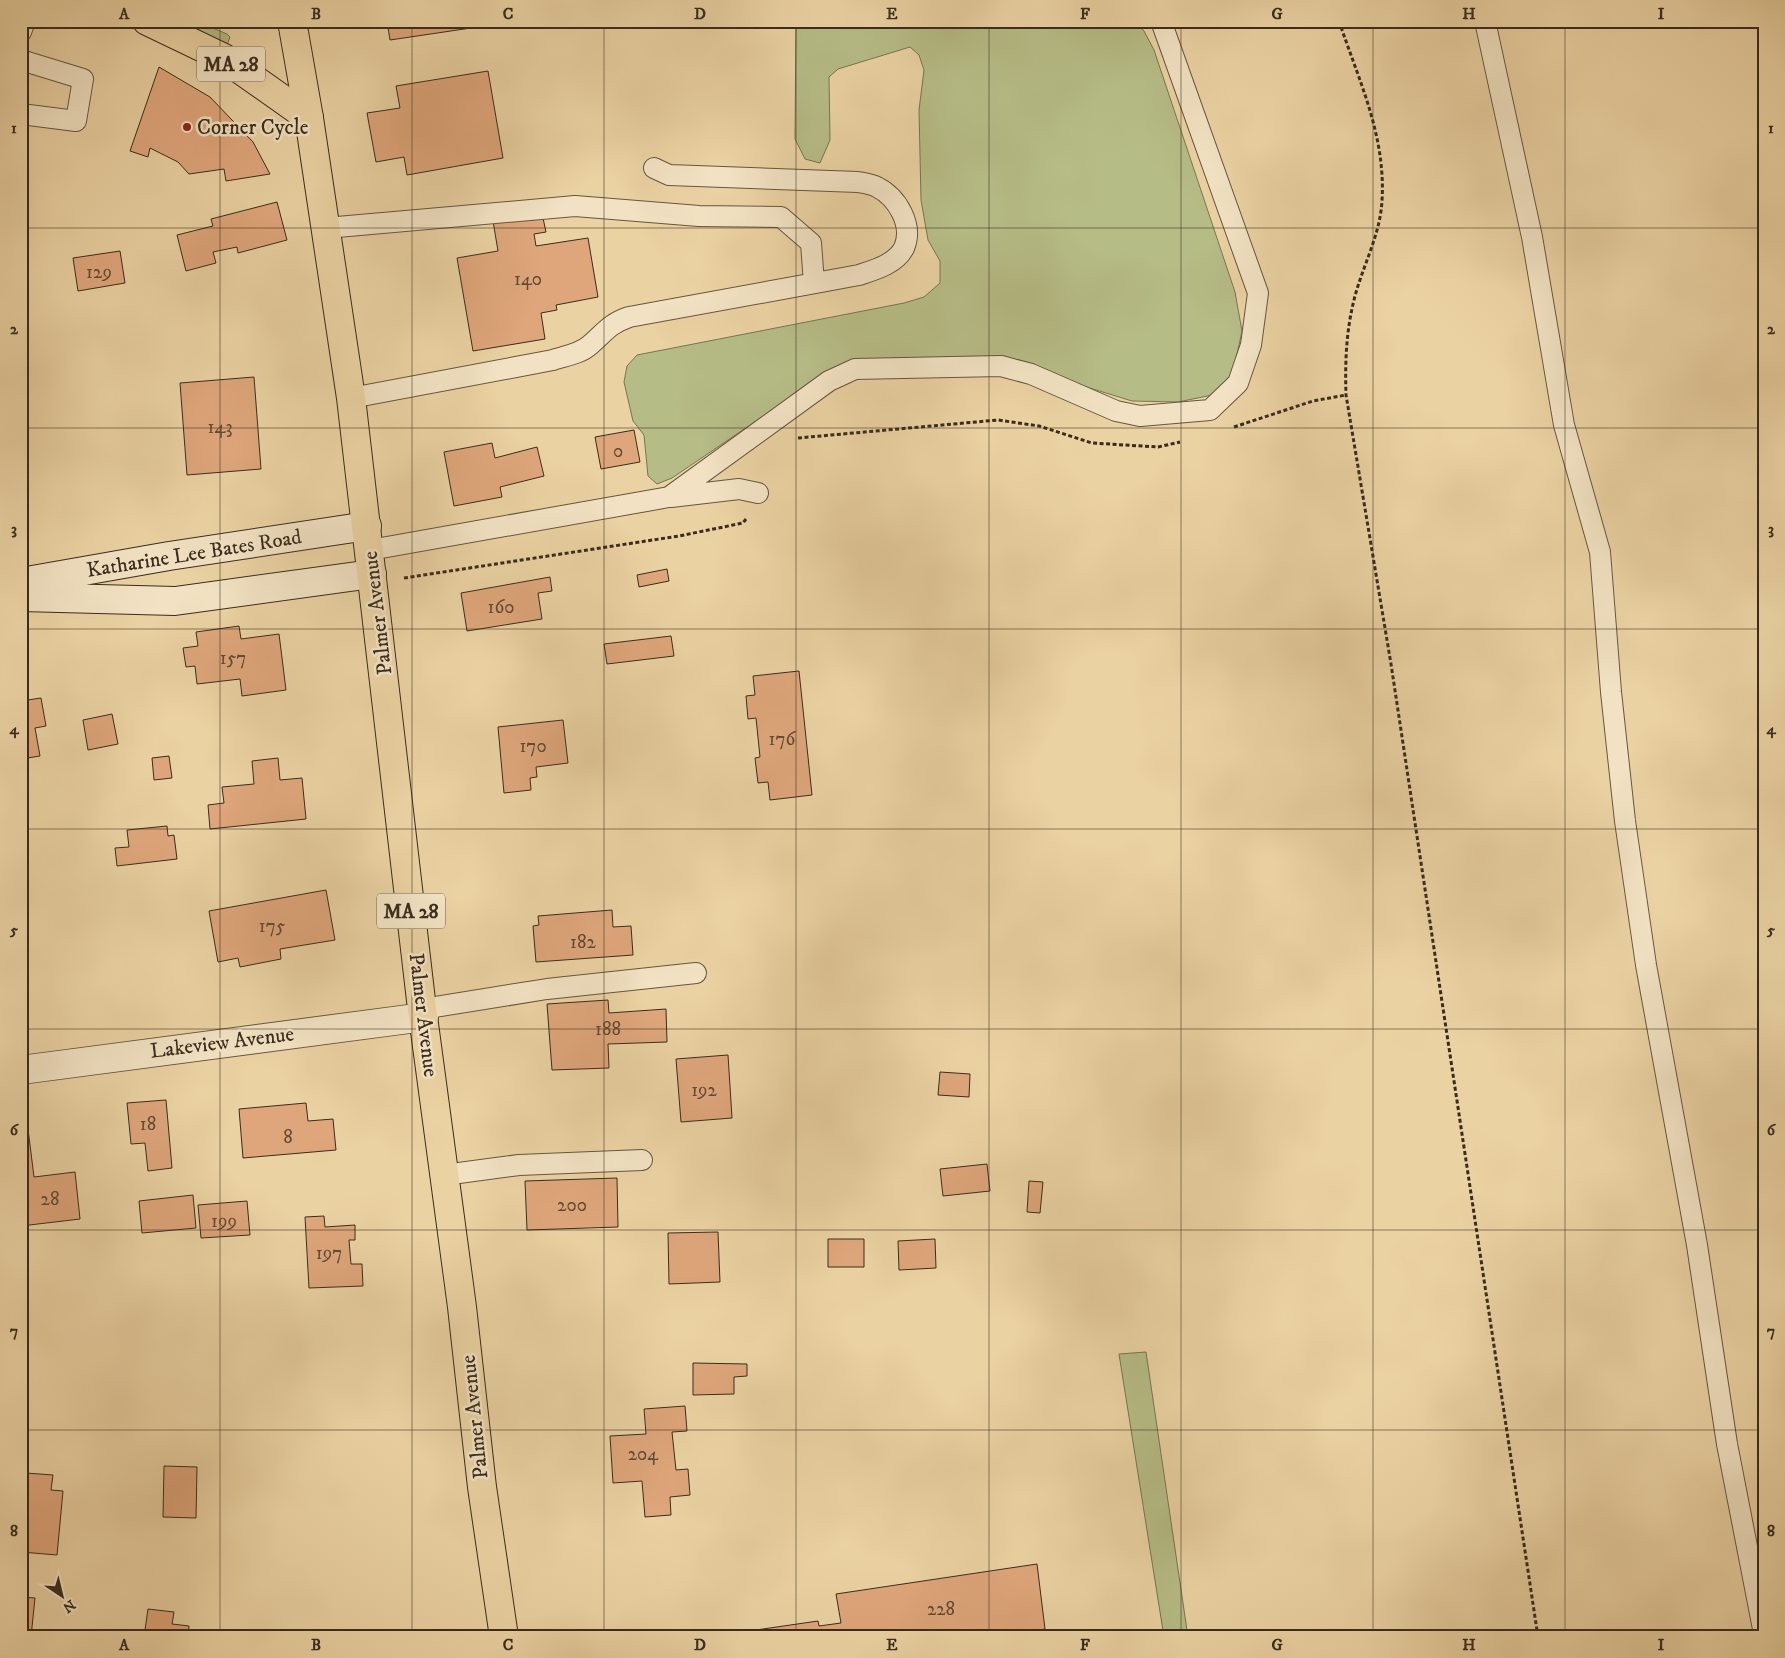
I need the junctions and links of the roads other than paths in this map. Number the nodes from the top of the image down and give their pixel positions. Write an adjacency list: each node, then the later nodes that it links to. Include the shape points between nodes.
1 (25, 21): 6 (lane)
2 (147, 21): 9 (main road, MA 28, via 224,58)
3 (1161, 21): 15 (lane, via 1258,293 1251,345 1238,383 1210,410 1140,416 1116,411 1031,374 1001,366 855,370 829,381)
4 (1486, 21): 24 (lane, via 1532,237 1564,425 1600,552 1625,821 1645,956 1697,1245 1727,1444)
5 (288, 22): 9 (main road, MA 28)
6 (21, 32)
7 (21, 60): 8 (lane, via 83,79 76,121)
8 (21, 114)
9 (309, 118): 11 (main road, Palmer Avenue / MA 28)
10 (654, 168): 12 (lane, via 669,175 858,182 877,186 897,203 908,226 904,248 886,266 859,275)
11 (326, 228): 12 (lane, via 575,206 699,216 781,217 811,243); 13 (main road, Palmer Avenue / MA 28)
12 (814, 283): 13 (lane, via 629,317 614,323 590,346 573,354)
13 (351, 398): 16 (main road, Palmer Avenue / MA 28)
14 (758, 493): 15 (lane, via 739,489)
15 (670, 497): 16 (lane)
16 (370, 558): 17 (street, Katharine Lee Bates Road, via 169,556); 18 (street, via 175,601); 20 (main road, Palmer Avenue / MA 28)
17 (21, 582)
18 (21, 597)
19 (696, 972): 20 (lane, via 547,989)
20 (423, 1013): 21 (street, Lakeview Avenue); 23 (main road, Palmer Avenue / MA 28)
21 (21, 1070)
22 (642, 1160): 23 (lane, via 519,1165)
23 (444, 1175): 25 (main road, Palmer Avenue / MA 28)
24 (1764, 1634)
25 (504, 1637)

